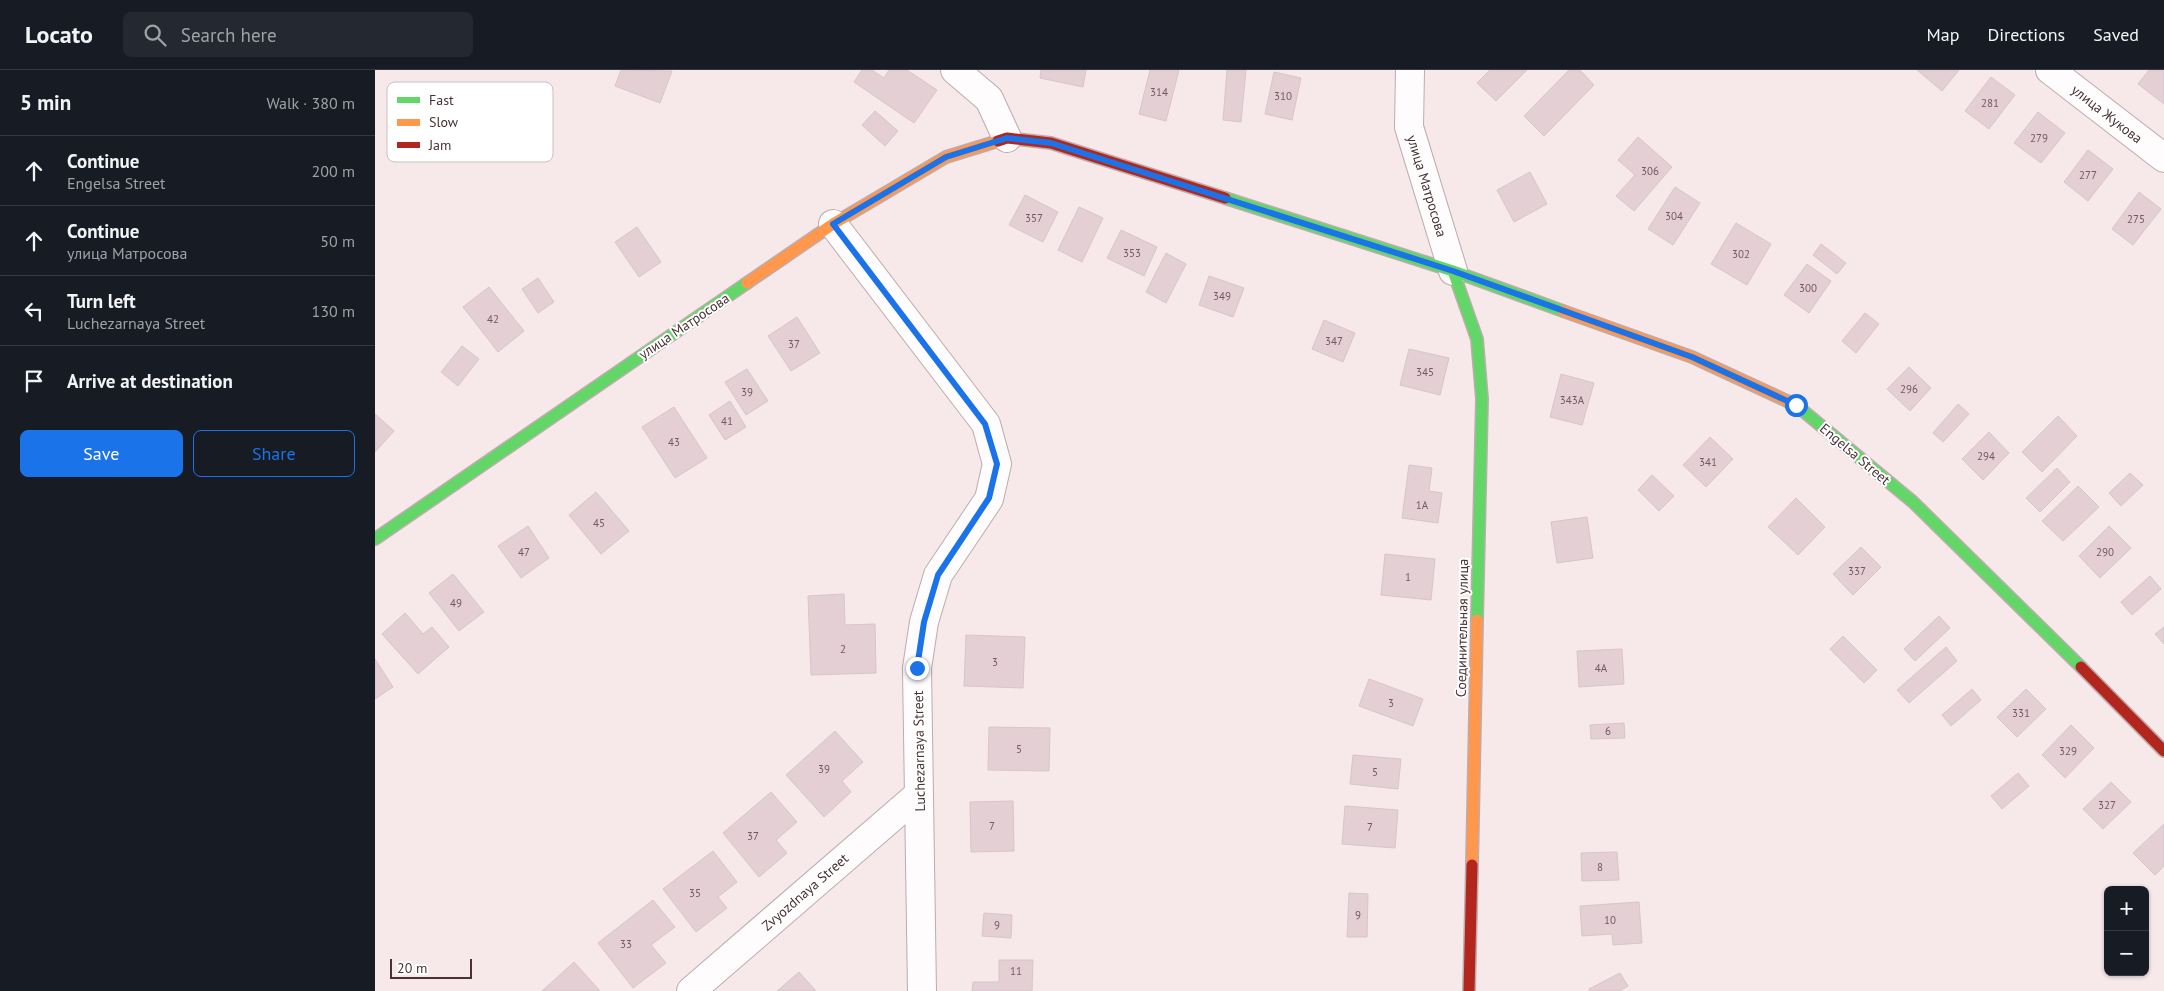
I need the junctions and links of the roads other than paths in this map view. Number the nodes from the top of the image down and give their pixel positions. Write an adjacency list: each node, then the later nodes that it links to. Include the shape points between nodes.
1 (955, 70): 4 (street, via 989,99)
2 (1410, 70): 7 (street, улица Матросова, via 1409,127)
3 (2050, 70): 5 (street, улица Жукова)
4 (1007, 138): 6 (street, улица Матросова, via 946,157); 7 (street, Engelsa Street, via 1051,143)
5 (2164, 158)
6 (833, 224): 8 (street, улица Матросова); 10 (street, Luchezarnaya Street, via 985,424 997,464 989,498 938,575 924,622 917,668)
7 (1453, 271): 9 (street, Engelsa Street, via 1692,357 1796,405 1913,502); 13 (street, Соединительная улица, via 1477,339 1482,399)
8 (375, 539)
9 (2164, 751)
10 (919, 794): 11 (street, Zvyozdnaya Street); 12 (street, Luchezarnaya Street)
11 (691, 991)
12 (922, 991)
13 (1469, 991)

